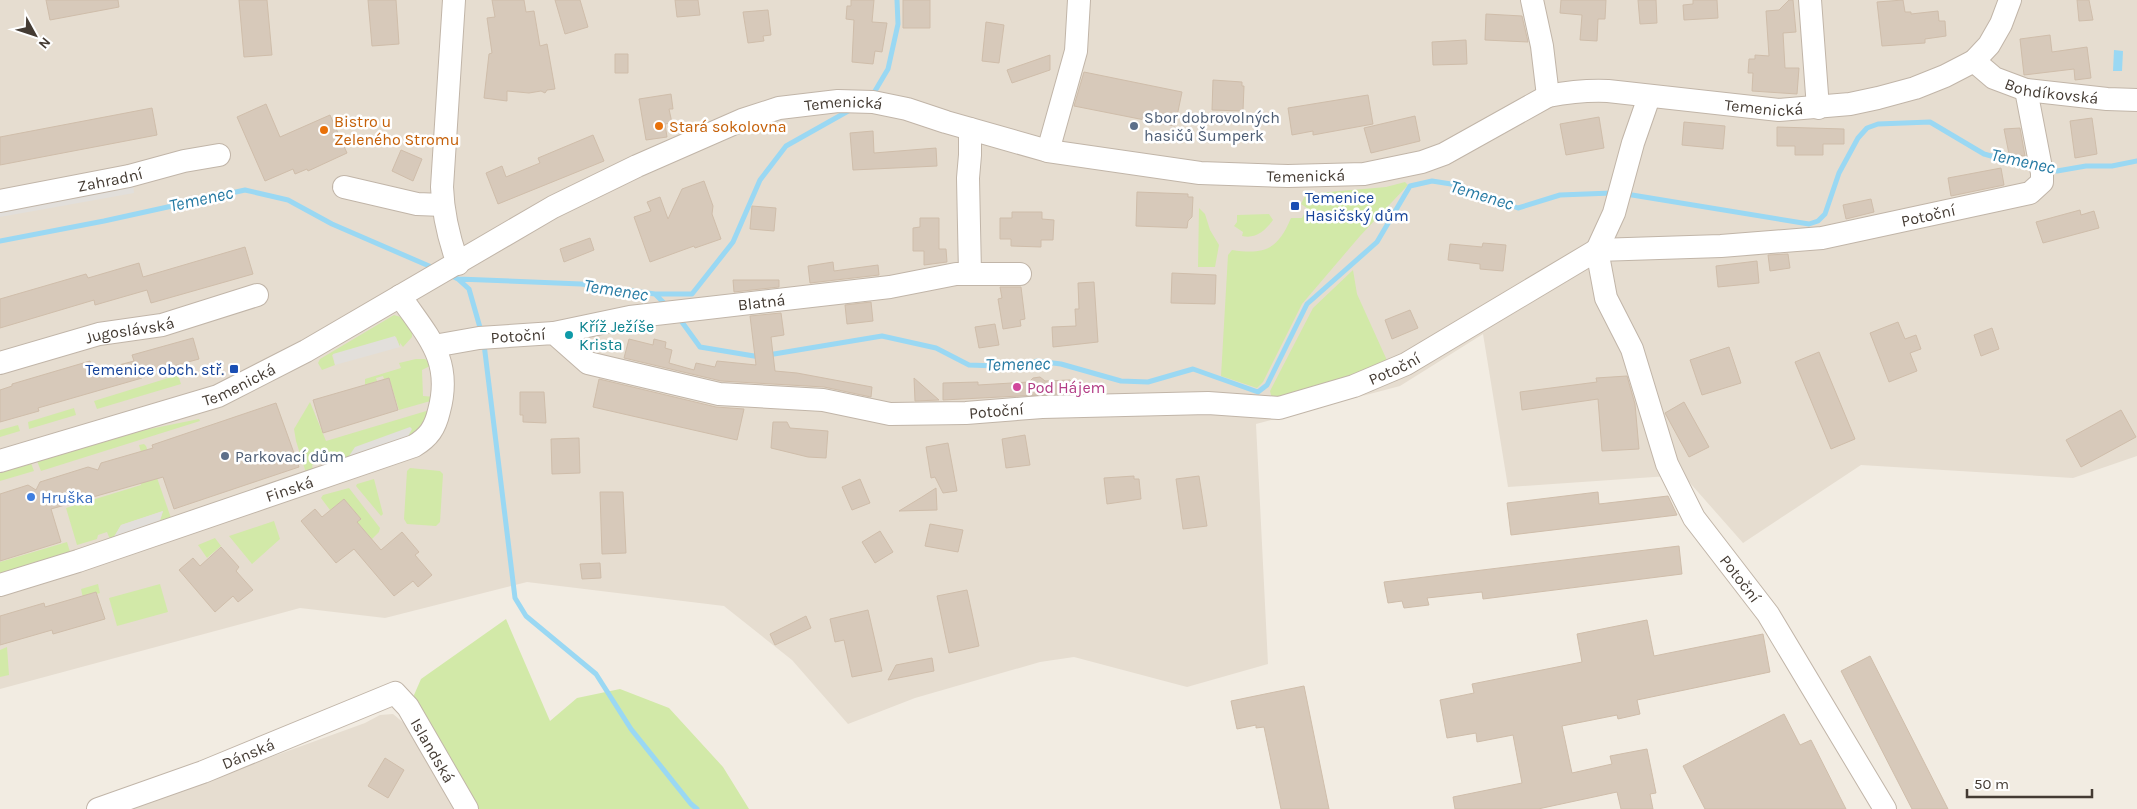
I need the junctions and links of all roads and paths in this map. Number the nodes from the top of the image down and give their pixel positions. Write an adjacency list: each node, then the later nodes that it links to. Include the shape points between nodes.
1 (454, 0): 17 (street)
2 (1079, 0): 13 (street, via 1076,51)
3 (1532, 0): 8 (street)
4 (1810, 0): 11 (street)
5 (2010, 0): 6 (street, via 1993,38)
6 (1974, 62): 7 (street, Bohdíkovská, via 1994,78); 11 (street, Temenická, via 1915,88 1850,104)
7 (2026, 90): 10 (street, Bohdíkovská); 18 (street, Potoční, via 2042,167 2042,182 2022,196 1822,238 1721,246)
8 (1548, 96): 9 (street, Temenická, via 1585,90); 13 (street, Temenická, via 1444,154 1364,174 1200,174)
9 (1649, 97): 11 (street, Temenická, via 1779,110); 18 (street, via 1614,213)
10 (2137, 100)
11 (1818, 108)
12 (970, 129): 13 (street, Temenická); 19 (street, Temenická, via 873,102 838,101 779,108 742,120 637,166 553,208); 20 (street)
13 (1048, 151)
14 (219, 155): 16 (street, Zahradní)
15 (344, 187): 17 (street, via 418,204)
16 (0, 201)
17 (442, 205): 19 (street)
18 (1597, 250): 24 (street, Potoční, via 1406,364 1354,386 1279,408 1208,403 890,414 823,400 719,394 588,363); 32 (street, Potoční, via 1606,298 1632,349 1667,464 1689,509 1768,614)
19 (454, 266): 22 (street, Temenická)
20 (970, 274): 21 (street, Blatná); 24 (street, Blatná, via 890,288 630,317)
21 (1020, 274)
22 (407, 292): 25 (street, Finská); 27 (street, Temenická, via 306,351 218,396)
23 (257, 295): 26 (street, Jugoslávská, via 162,325 99,334)
24 (554, 333): 25 (street, Potoční, via 479,338)
25 (434, 346): 28 (street, Finská, via 443,371 442,402 430,434 414,446)
26 (0, 363)
27 (0, 461)
28 (0, 585)
29 (395, 692): 30 (street, Dánská, via 203,772); 31 (street, Islandská, via 408,707)
30 (98, 809)
31 (467, 809)
32 (1885, 809)

